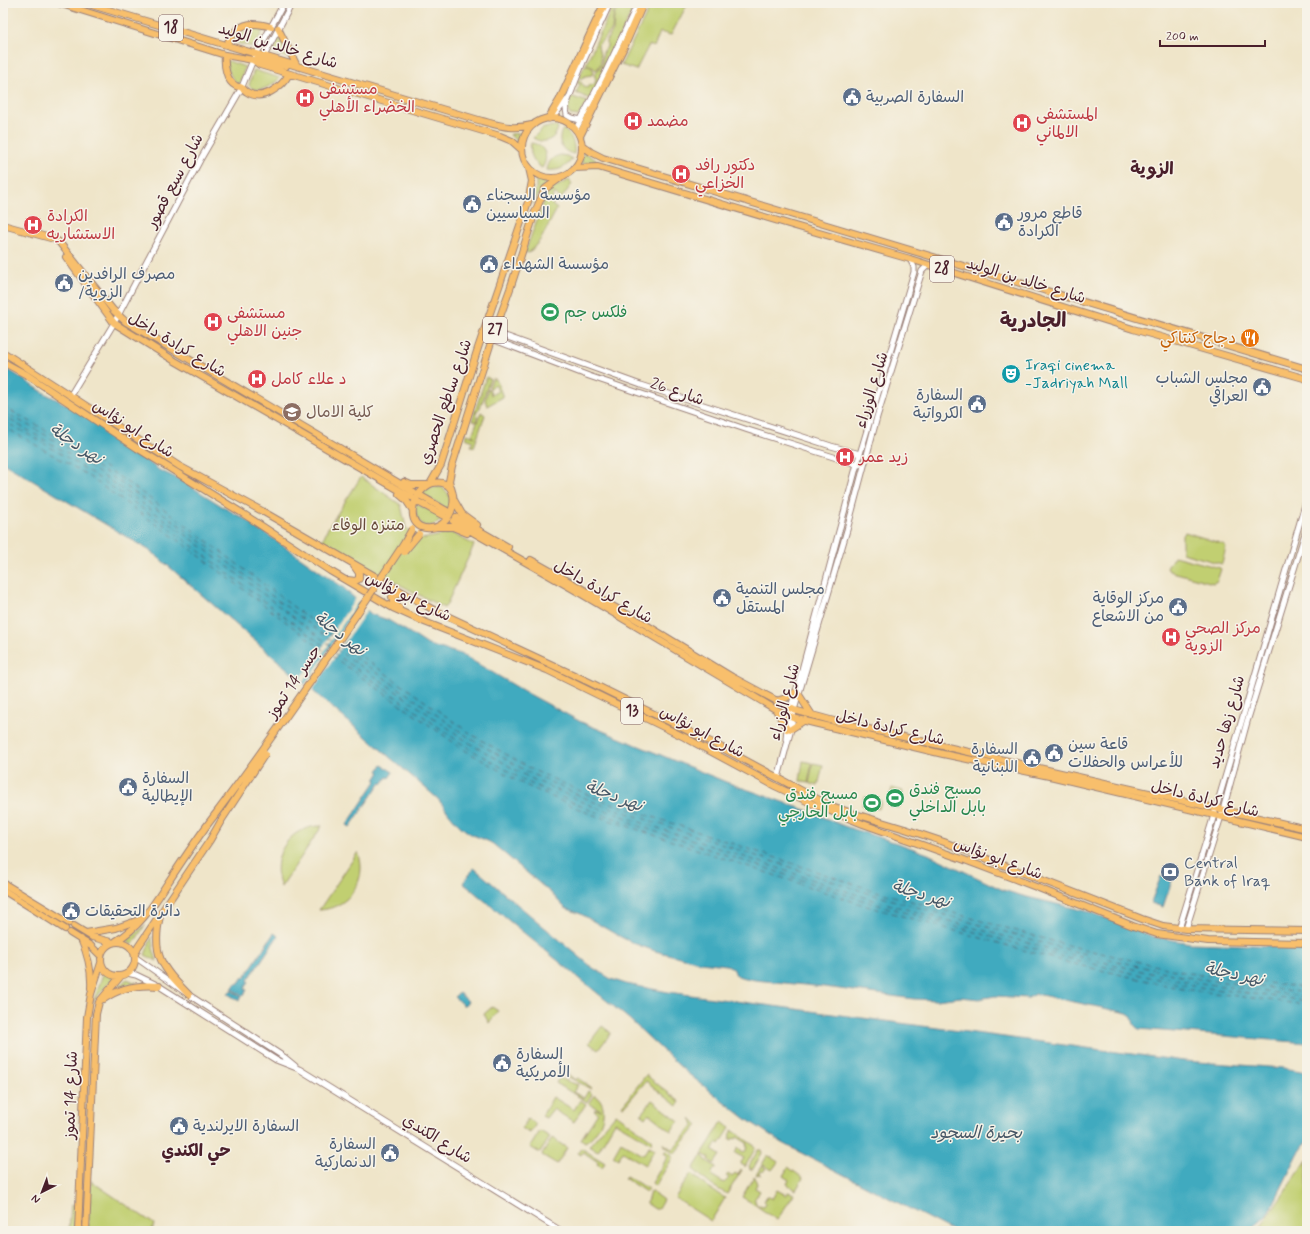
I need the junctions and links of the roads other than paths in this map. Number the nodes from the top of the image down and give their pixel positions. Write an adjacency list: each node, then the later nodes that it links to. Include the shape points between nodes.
1 (58, 3): 12 (main road, شارع خالد بن الوليد / 18)
2 (85, 3): 11 (main road, شارع خالد بن الوليد / 18)
3 (284, 3): 9 (street, شارع سبع قصور)
4 (292, 3): 10 (street)
5 (605, 3): 20 (highway)
6 (610, 3): 19 (street)
7 (638, 3): 21 (street)
8 (643, 3): 23 (highway, via 597,100)
9 (271, 27): 11 (main road, via 258,23 247,25 235,31); 14 (street, شارع سبع قصور)
10 (278, 28): 13 (street); 16 (main road)
11 (227, 44): 14 (main road, شارع خالد بن الوليد / 18)
12 (225, 55): 14 (main road, شارع خالد بن الوليد); 18 (main road, via 228,75 236,86)
13 (264, 56): 14 (main road, شارع خالد بن الوليد / 18); 16 (main road, شارع خالد بن الوليد / 18)
14 (255, 57): 15 (main road); 18 (street, شارع سبع قصور)
15 (267, 65): 16 (main road); 17 (main road, شارع خالد بن الوليد)
16 (296, 66): 22 (main road, شارع خالد بن الوليد / 18, via 495,125 520,128)
17 (289, 74): 18 (main road, via 280,86 266,93 254,94); 25 (main road, شارع خالد بن الوليد, via 500,136 512,141)
18 (242, 87): 36 (street, شارع سبع قصور)
19 (568, 100): 20 (street); 21 (street, via 567,115)
20 (551, 117): 22 (main road); 23 (main road, via 566,121)
21 (581, 120): 23 (street)
22 (532, 125): 25 (main road, via 522,141)
23 (578, 132): 24 (main road)
24 (583, 146): 27 (main road); 31 (main road, شارع خالد بن الوليد / 28, via 603,158)
25 (522, 150): 26 (main road)
26 (529, 168): 28 (main road, via 543,177); 57 (main road, شارع ساطع الحصري / 27, via 532,182 528,202 441,465)
27 (576, 168): 28 (main road); 32 (main road, شارع خالد بن الوليد / 28, via 598,167)
28 (560, 178): 39 (main road, شارع ساطع الحصري / 27, via 545,189 541,196)
29 (3, 225): 36 (main road, شارع كرادة داخل, via 59,242)
30 (3, 228): 38 (main road, شارع كرادة داخل, via 57,245)
31 (894, 245): 32 (main road); 35 (main road, شارع خالد بن الوليد / 28)
32 (892, 254): 33 (main road, شارع خالد بن الوليد / 28)
33 (910, 259): 34 (main road, شارع خالد بن الوليد / 28); 40 (street, شارع الوزراء, via 914,272)
34 (928, 265): 37 (main road, شارع خالد بن الوليد / 28); 41 (street, شارع الوزراء, via 922,271)
35 (1100, 306): 37 (main road); 45 (main road, شارع خالد بن الوليد / 28)
36 (118, 314): 38 (street, شارع سبع قصور); 53 (main road, شارع كرادة داخل, via 126,322)
37 (1097, 317): 46 (main road, شارع خالد بن الوليد / 28)
38 (114, 323): 48 (street, شارع سبع قصور); 56 (main road, شارع كرادة داخل)
39 (494, 332): 42 (main road, شارع ساطع الحصري / 27); 47 (street, شارع 26)
40 (896, 333): 41 (street); 50 (street, شارع الوزراء)
41 (902, 336): 51 (street, شارع الوزراء)
42 (492, 339): 49 (street, شارع 26); 58 (main road, شارع ساطع الحصري / 27, via 452,466)
43 (3, 352): 48 (main road, شارع ابو نؤاس / 13)
44 (3, 362): 73 (main road, شارع ابو نؤاس / 13, via 242,512)
45 (1307, 369)
46 (1307, 379)
47 (654, 389): 49 (street); 52 (street, شارع 26)
48 (70, 396): 72 (main road, شارع ابو نؤاس / 13, via 179,466)
49 (651, 397): 54 (street, شارع 26)
50 (872, 414): 51 (street); 52 (street, شارع الوزراء)
51 (877, 416): 55 (street, شارع الوزراء)
52 (860, 454): 54 (street, شارع الوزراء)
53 (360, 459): 56 (main road, via 413,495); 57 (main road, via 408,484)
54 (857, 464): 55 (street, شارع 26); 59 (street, شارع الوزراء)
55 (864, 467): 60 (street, شارع الوزراء)
56 (358, 468): 64 (main road, via 402,496)
57 (429, 485): 58 (main road, via 444,484); 64 (main road, via 417,495)
58 (452, 491): 63 (main road)
59 (848, 496): 60 (street); 76 (street, شارع الوزراء)
60 (855, 498): 76 (street, شارع الوزراء)
61 (1307, 498): 83 (street, شارع زها حديد)
62 (420, 499): 65 (main road)
63 (454, 499): 68 (main road, via 449,516); 71 (main road, via 462,514)
64 (412, 509): 66 (main road)
65 (445, 514)
66 (414, 517): 70 (main road, via 420,526); 97 (main road, جسر 14 تموز, bridge, via 412,529 399,552)
67 (454, 519): 71 (main road)
68 (436, 527): 70 (main road); 71 (main road, via 449,526)
69 (1307, 527): 84 (street, شارع زها حديد)
70 (428, 528): 96 (main road, جسر 14 تموز, bridge, via 419,534 403,553 271,745)
71 (504, 548): 77 (main road, شارع كرادة داخل, via 648,626); 78 (main road, شارع كرادة داخل)
72 (336, 554): 73 (main road, via 352,565 360,576 357,580 351,581); 74 (main road, شارع ابو نؤاس / 13)
73 (330, 571): 75 (main road, شارع ابو نؤاس / 13, via 393,608)
74 (418, 601): 75 (main road, via 402,594 394,594 392,599 396,606); 87 (main road, شارع ابو نؤاس / 13, via 668,720)
75 (422, 621): 104 (main road, شارع ابو نؤاس / 13, via 547,670 836,814 1036,887 1133,926 1157,934 1208,941)
76 (798, 694): 77 (main road); 79 (street, شارع الوزراء); 80 (main road)
77 (776, 701): 79 (main road, شارع كرادة داخل)
78 (775, 709): 81 (main road, شارع كرادة داخل); 85 (main road)
79 (793, 709): 80 (main road, شارع كرادة داخل); 81 (street, شارع الوزراء)
80 (812, 716): 86 (main road, شارع كرادة داخل)
81 (791, 717): 82 (main road, شارع كرادة داخل); 85 (street, شارع الوزراء)
82 (805, 720): 85 (main road); 86 (main road, شارع كرادة داخل, via 942,754)
83 (1241, 720): 84 (street); 89 (street, شارع زها حديد)
84 (1247, 722): 90 (street, شارع زها حديد)
85 (789, 729): 87 (street, شارع الوزراء)
86 (1055, 774): 88 (main road, شارع كرادة داخل)
87 (778, 778): 98 (main road, شارع ابو نؤاس / 13, via 841,810 924,835 1142,919)
88 (1133, 792): 89 (main road, شارع كرادة داخل); 91 (main road, شارع كرادة داخل)
89 (1216, 808): 90 (main road, شارع كرادة داخل); 91 (street, شارع زها حديد)
90 (1223, 810): 91 (street, شارع زها حديد); 92 (main road, شارع كرادة داخل)
91 (1217, 816): 93 (main road, شارع كرادة داخل); 98 (street, شارع زها حديد); 99 (street, شارع زها حديد)
92 (1307, 829)
93 (1307, 837)
94 (3, 883): 101 (main road)
95 (3, 890): 102 (main road)
96 (161, 912): 106 (main road); 111 (main road, via 156,939 159,954 170,975)
97 (145, 917): 101 (main road, via 116,928); 103 (main road)
98 (1179, 929): 99 (main road, شارع ابو نؤاس / 13)
99 (1186, 930): 100 (main road, شارع ابو نؤاس / 13)
100 (1307, 931)
101 (86, 933): 103 (main road, via 97,939)
102 (81, 939): 105 (main road); 110 (main road, via 90,967)
103 (114, 942): 105 (main road, via 104,949); 106 (main road, via 129,945)
104 (1307, 943)
105 (101, 956): 107 (main road)
106 (135, 956): 108 (main road, via 134,966); 111 (street, شارع الكندي)
107 (101, 963): 108 (main road, via 107,972 114,976); 110 (main road, شارع 14 تموز)
108 (124, 975): 109 (street, شارع الكندي, via 136,976); 112 (main road)
109 (159, 986): 112 (main road, via 127,988); 114 (street, شارع الكندي)
110 (91, 994): 116 (main road, شارع 14 تموز, via 87,1017)
111 (189, 995): 113 (street, شارع الكندي)
112 (99, 1002): 117 (main road, شارع 14 تموز, via 96,1014)
113 (255, 1038): 114 (street); 115 (street, شارع الكندي)
114 (252, 1044): 115 (street, شارع الكندي, via 276,1060)
115 (299, 1069): 118 (street, شارع الكندي)
116 (78, 1231)
117 (86, 1231)
118 (561, 1231)

